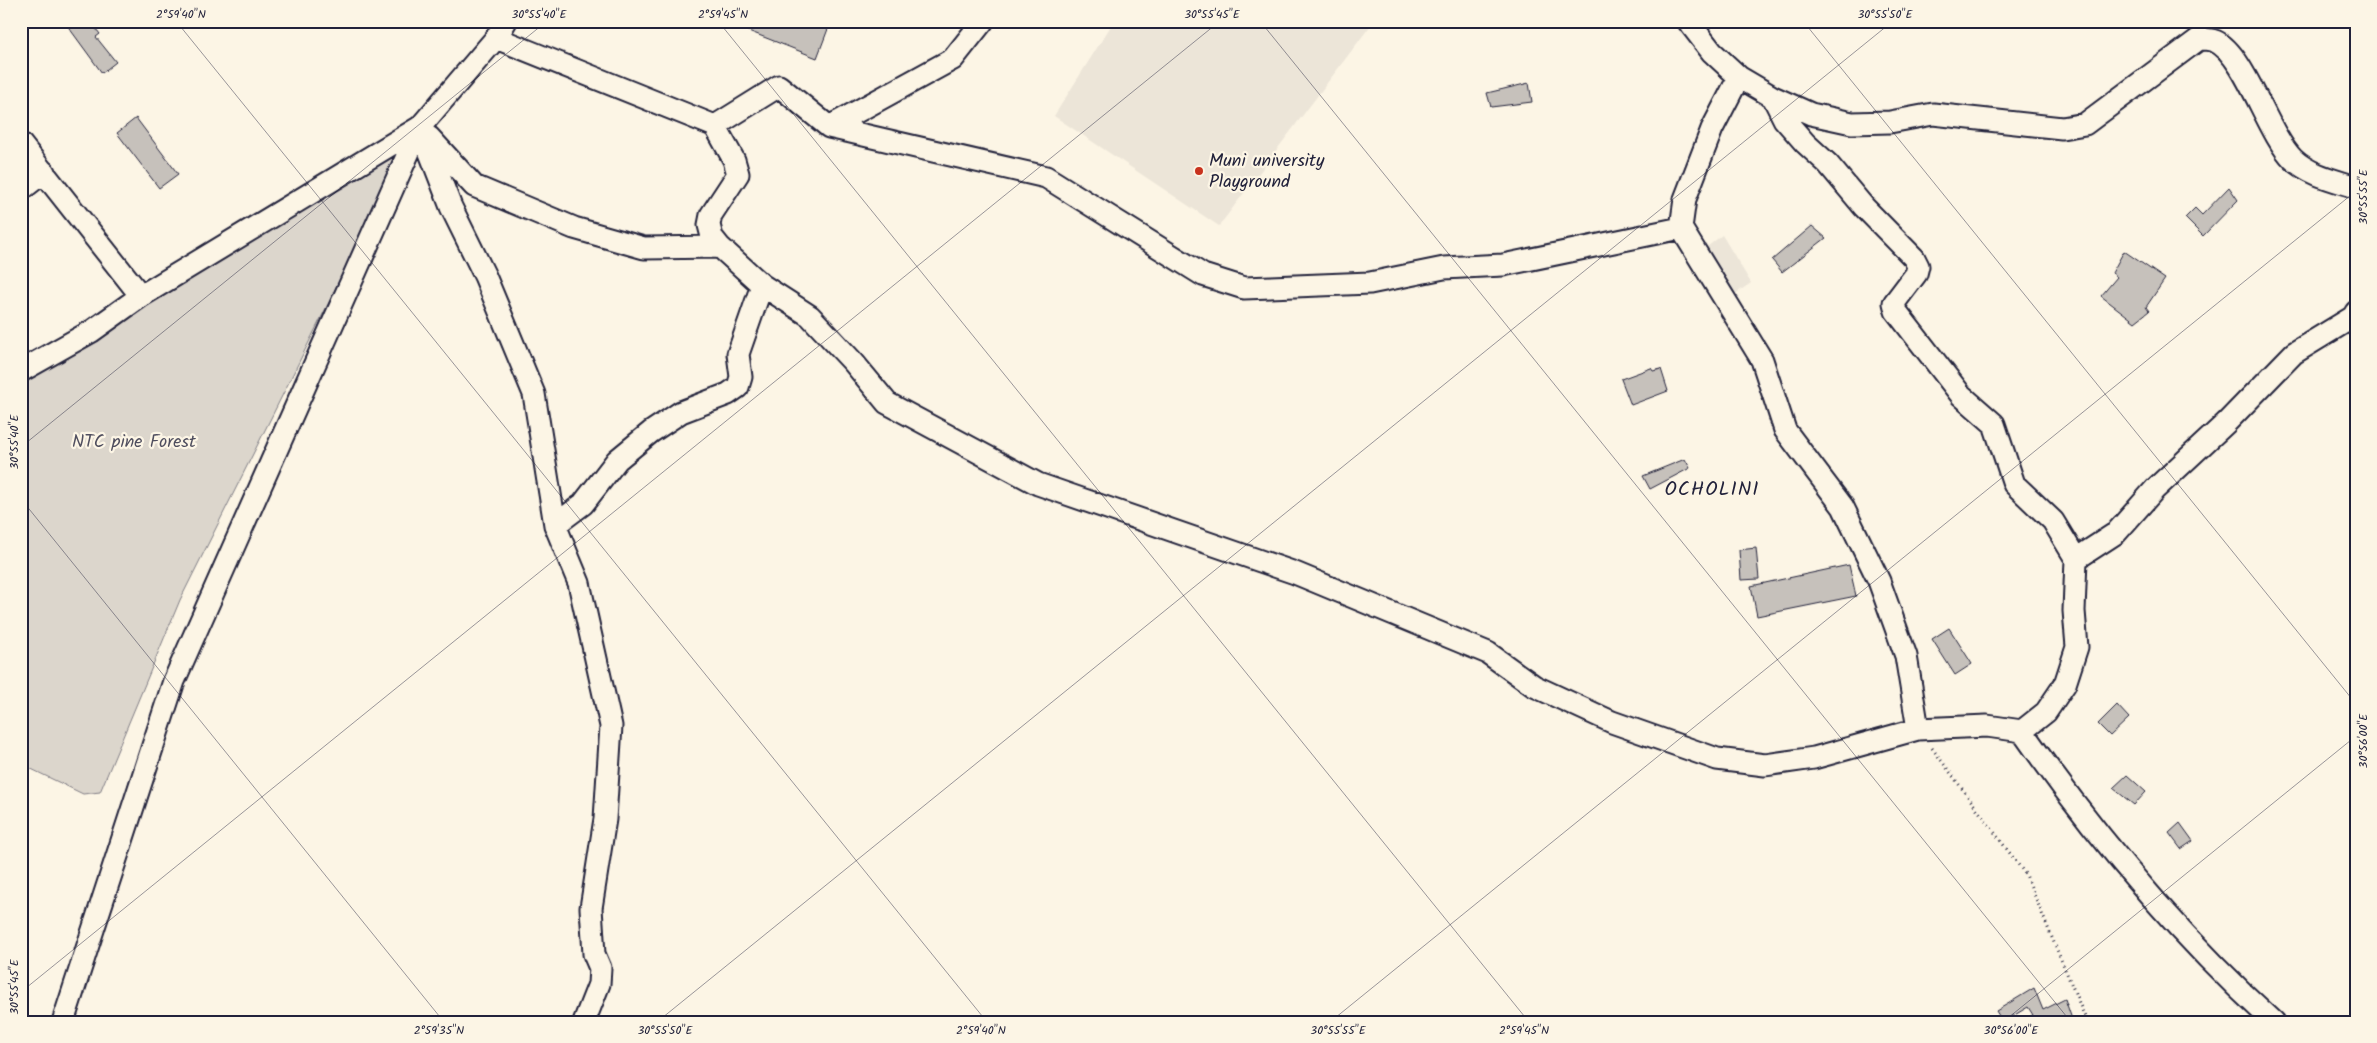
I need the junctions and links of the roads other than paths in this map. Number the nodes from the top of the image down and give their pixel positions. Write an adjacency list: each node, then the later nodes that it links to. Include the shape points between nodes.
1 (983, 21): 8 (street, via 953,59)
2 (1688, 21): 4 (street, via 1712,52)
3 (501, 29): 6 (street); 7 (street)
4 (1739, 77): 5 (street); 13 (street, via 1712,129 1685,199)
5 (1773, 97): 11 (street, via 1811,114 1852,123 1890,122 1933,114 2062,128 2085,124 2199,38 2215,41 2227,51 2244,74 2279,141 2294,158 2311,172); 20 (street, via 1784,119 1805,143 1914,258 1918,266 1916,274 1894,303 1896,311 1961,395 1994,424 2014,484 2053,521)
6 (715, 126): 8 (street, via 779,86); 14 (street, via 738,174 710,220 712,237)
7 (420, 127): 14 (street, via 474,186 574,228 644,248); 16 (street); 19 (street, via 451,207 485,276 534,394); 23 (street, via 174,681)
8 (829, 127): 13 (street, via 1046,177 1203,275 1244,288 1370,283 1444,268 1503,264)
9 (21, 144): 10 (street)
10 (44, 172): 12 (street); 16 (street)
11 (2356, 187)
12 (21, 190)
13 (1681, 228): 21 (street, via 1762,360 1785,430 1843,507 1879,581 1906,656)
14 (720, 247): 15 (street)
15 (762, 285): 19 (street, via 738,354 741,378 738,387 681,412 651,432 617,460 583,504); 21 (street, via 810,316 887,403 1038,484 1295,573 1488,653 1534,686 1612,722 1718,759 1765,765 1814,758)
16 (141, 296): 18 (street, via 92,331)
17 (2356, 312): 20 (street, via 2353,317 2294,353 2155,489 2116,534)
18 (21, 371)
19 (555, 525): 24 (street, via 579,583 611,726 605,819 591,908 594,954 600,968 599,984)
20 (2076, 559): 22 (street, via 2074,611 2077,647 2065,684 2046,712)
21 (1918, 729): 22 (street, via 1987,726)
22 (2022, 732): 25 (street, via 2066,794 2161,906 2227,979)
23 (63, 1022)
24 (584, 1022)
25 (2274, 1022)

